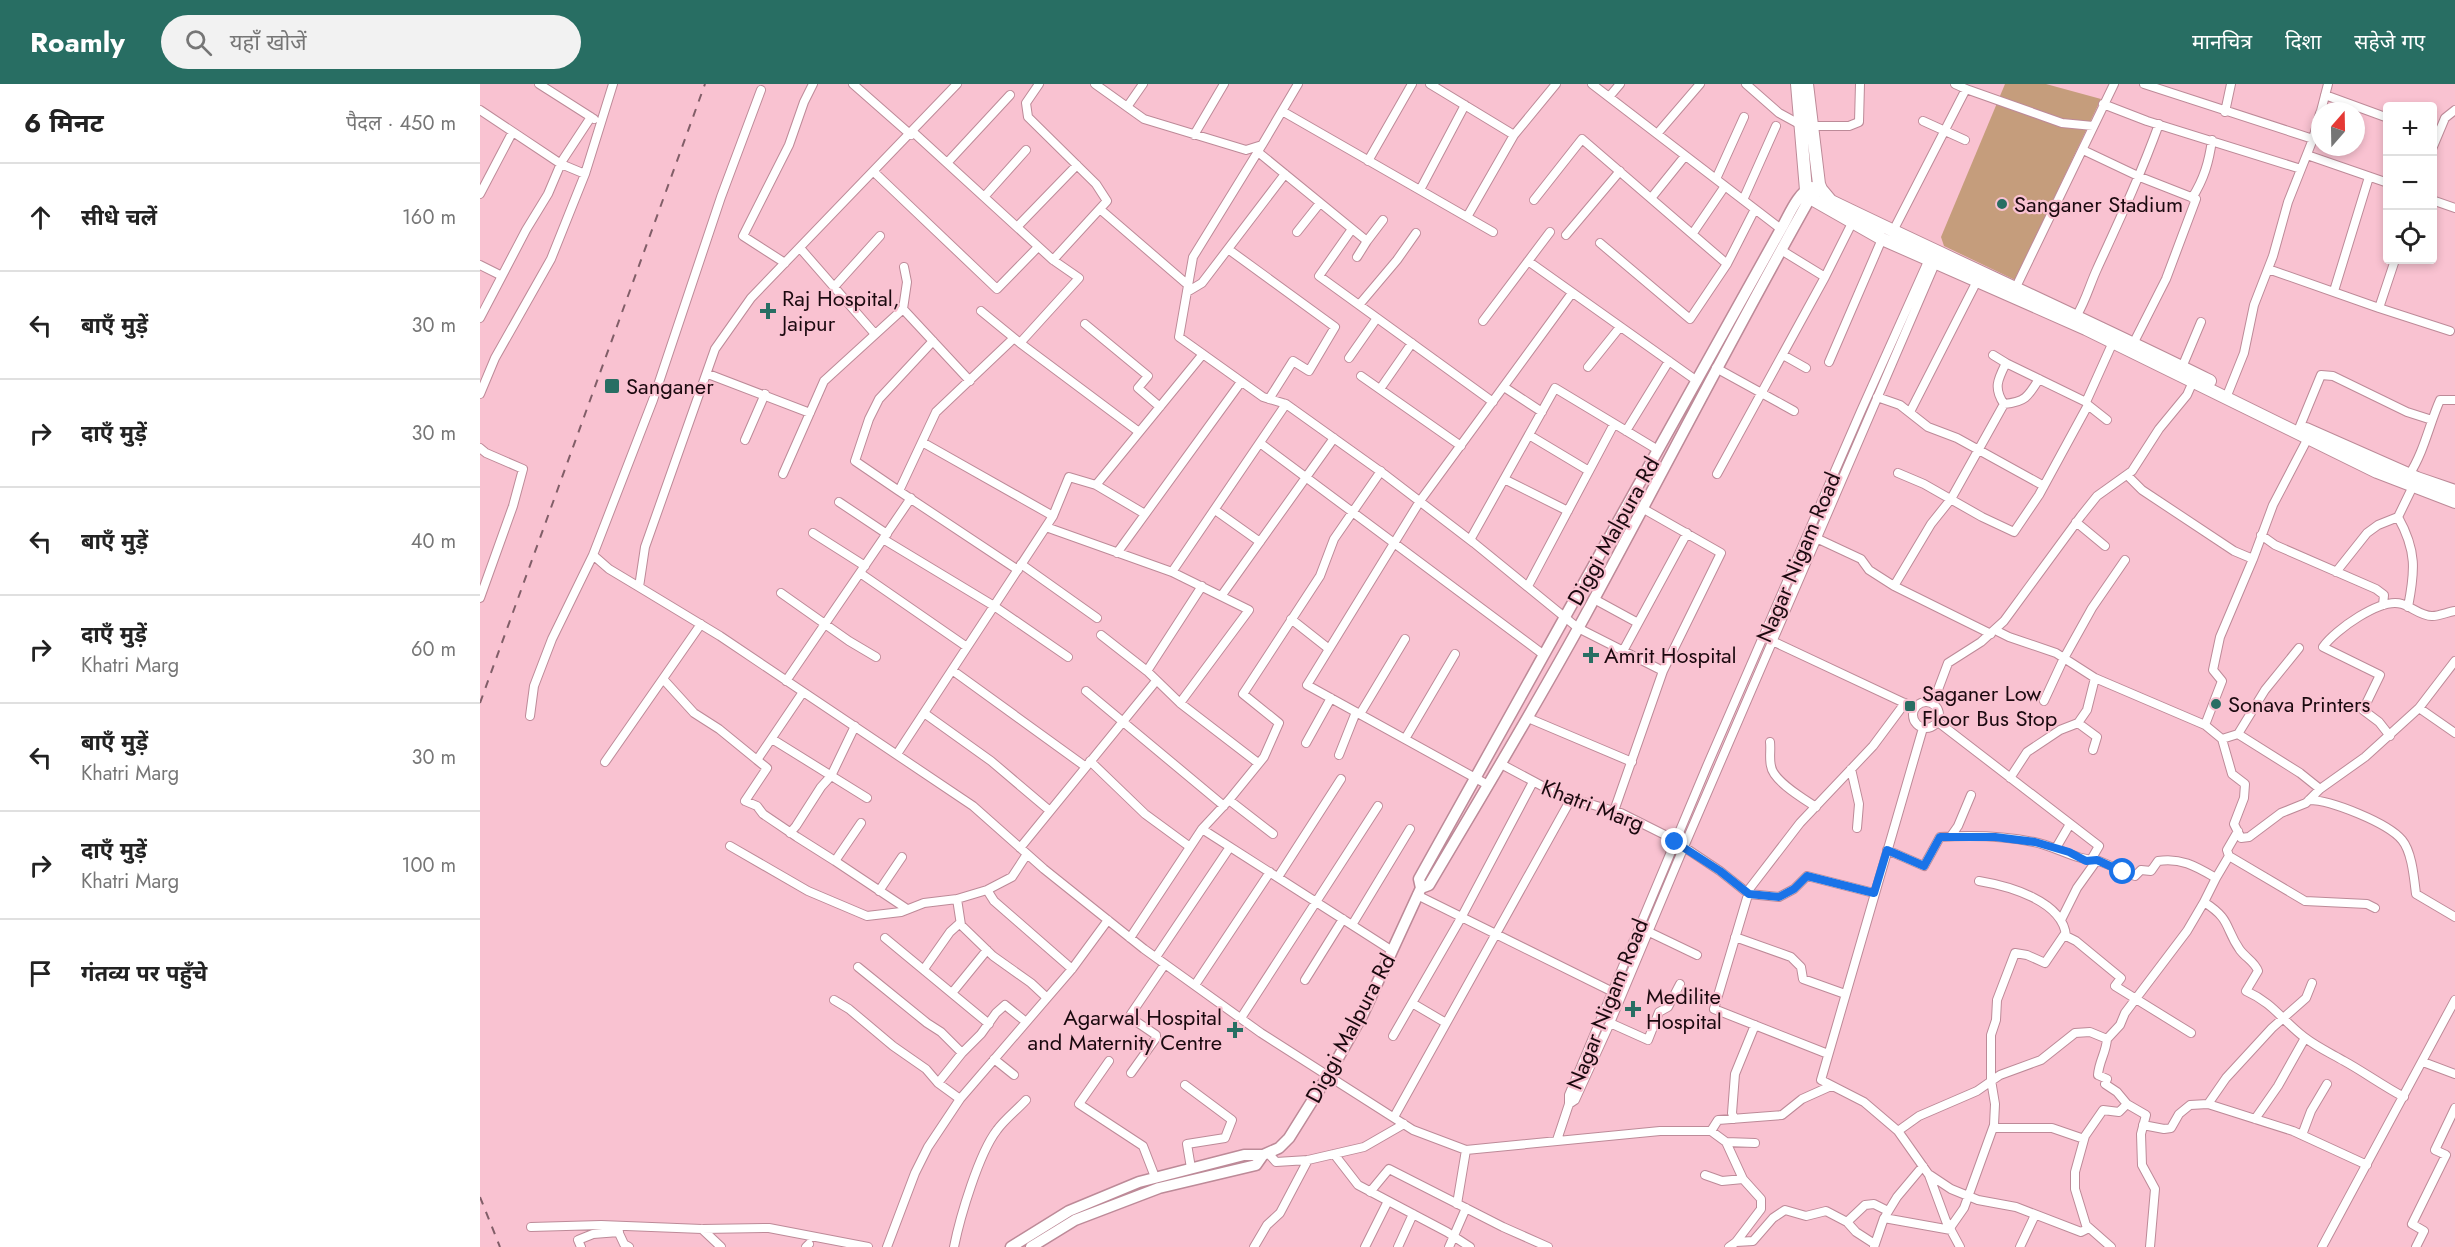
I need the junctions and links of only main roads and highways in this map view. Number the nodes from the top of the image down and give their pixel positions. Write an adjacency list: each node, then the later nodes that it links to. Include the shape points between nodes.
1 (1797, 84): 3 (highway)
2 (1807, 84): 3 (highway)
3 (1806, 126): 4 (highway); 5 (highway)
4 (1820, 187): 5 (main road, Diggi Malpura Rd); 6 (highway, via 1831,201 1893,231)
5 (1808, 194): 6 (highway, via 1882,239); 12 (main road, Diggi Malpura Rd, via 1528,718 1429,885); 12 (main road, Diggi Malpura Rd, via 1781,229 1564,617 1419,879)
6 (1934, 257): 7 (highway, via 1977,281); 7 (highway, via 2078,315)
7 (2132, 347): 8 (highway)
8 (2228, 394): 9 (highway); 9 (highway, via 2377,472)
9 (2412, 482): 10 (highway); 11 (highway)
10 (2455, 491)
11 (2455, 501)
12 (1419, 892): 13 (main road, Diggi Malpura Rd, via 1363,1014 1329,1074 1289,1138)
13 (1266, 1154): 14 (main road, via 1244,1155 1155,1177 1069,1211); 15 (main road, Diggi Malpura Rd, via 1256,1165 1159,1188 1075,1220)
14 (1011, 1247)
15 (1031, 1247)

